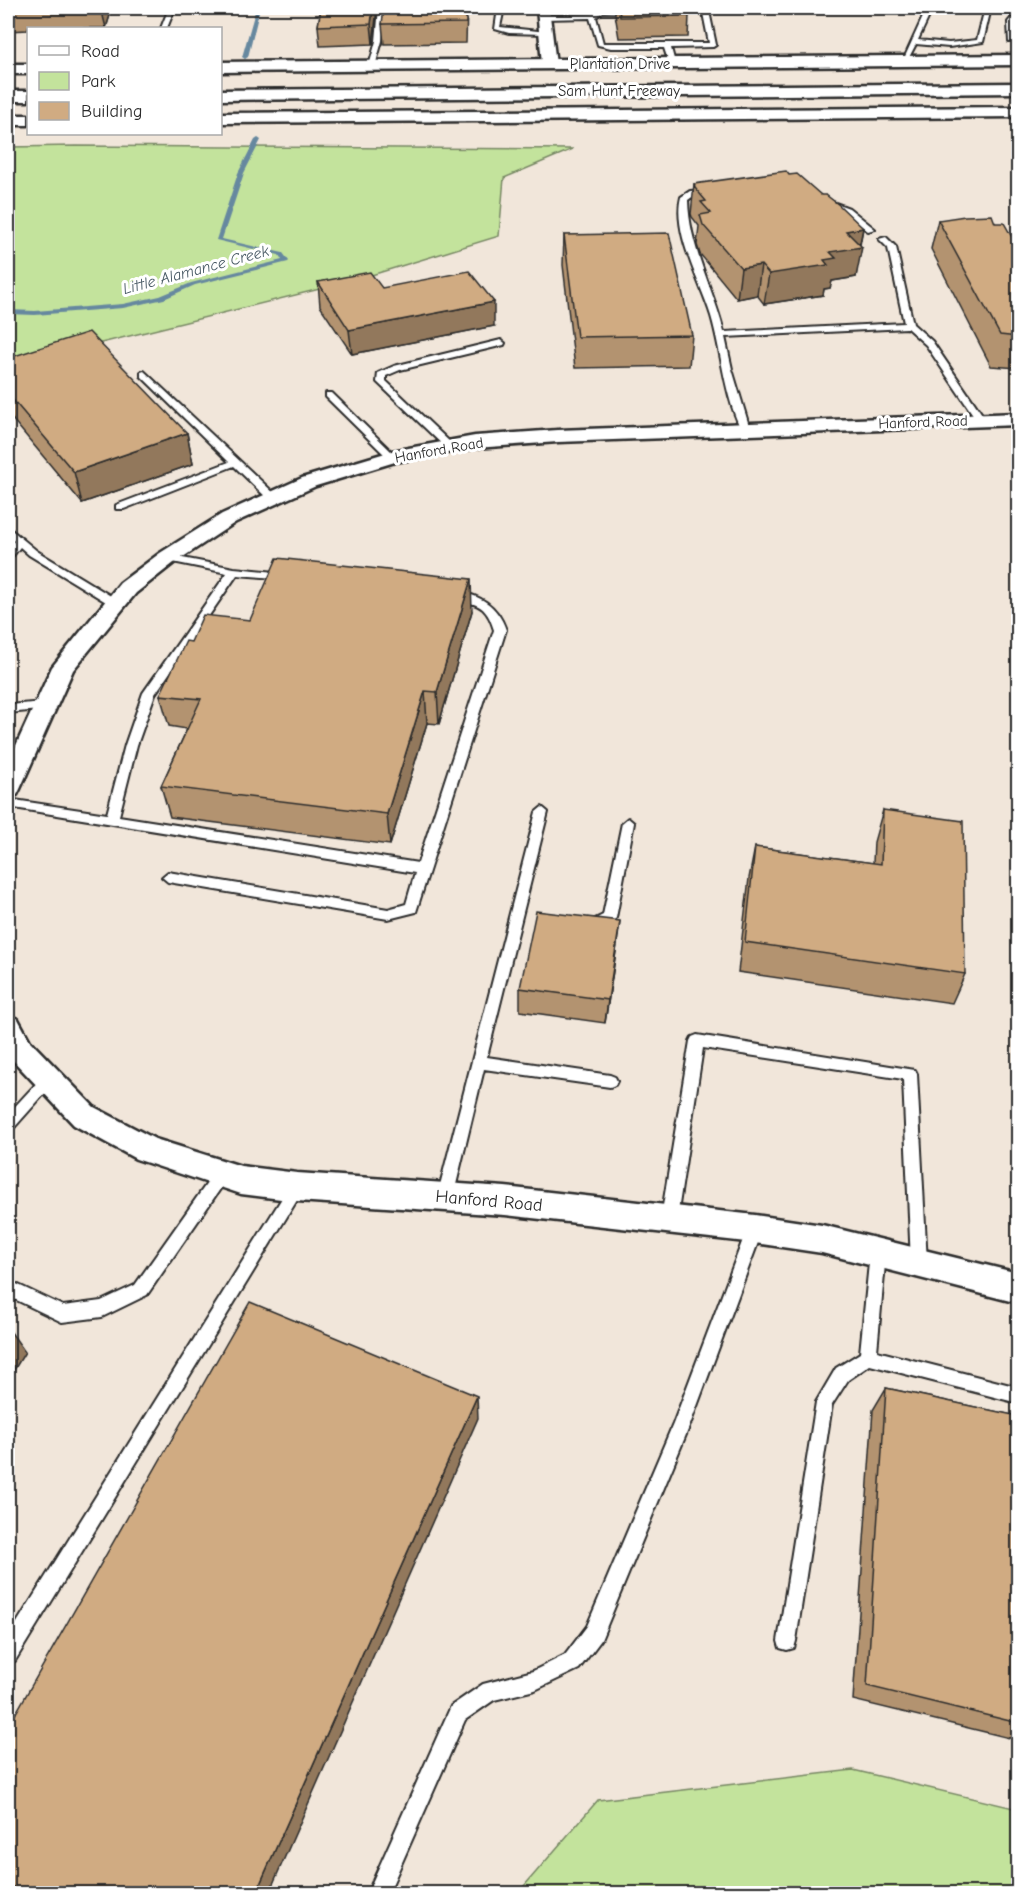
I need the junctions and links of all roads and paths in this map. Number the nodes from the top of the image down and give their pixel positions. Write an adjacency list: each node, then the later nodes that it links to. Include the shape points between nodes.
1 (172, 8): 11 (lane)
2 (382, 8): 20 (lane)
3 (501, 8): 12 (lane, via 497,28)
4 (930, 8): 13 (lane)
5 (988, 8): 16 (lane, via 980,42)
6 (637, 10): 10 (lane, via 602,10)
7 (660, 11): 14 (lane, via 706,11 713,45)
8 (543, 12): 10 (lane); 12 (street)
9 (1018, 12): 15 (lane, via 1010,27)
10 (593, 16): 14 (lane, via 600,44)
11 (164, 27)
12 (544, 32): 19 (street)
13 (913, 42): 16 (lane); 17 (lane)
14 (667, 46): 18 (lane)
15 (1013, 50): 16 (main road, Plantation Drive)
16 (948, 53): 17 (main road, Plantation Drive)
17 (904, 62): 18 (main road, Plantation Drive)
18 (672, 63): 19 (main road, Plantation Drive)
19 (549, 64): 20 (main road, Plantation Drive)
20 (372, 66): 21 (main road, Plantation Drive)
21 (222, 67)
22 (8, 69): 23 (main road)
23 (27, 69)
24 (1018, 80): 26 (main road)
25 (1018, 88): 26 (main road, Sam Hunt Freeway)
26 (396, 93): 27 (main road, Sam Hunt Freeway)
27 (222, 94)
28 (8, 96): 29 (main road)
29 (27, 96)
30 (1018, 112): 31 (main road, Sam Hunt Freeway)
31 (548, 116): 32 (main road, Sam Hunt Freeway); 35 (main road)
32 (222, 118)
33 (8, 120): 34 (main road)
34 (27, 120)
35 (1018, 124)
36 (722, 190): 41 (lane, via 693,193 684,199 682,216)
37 (817, 198): 38 (lane, via 846,210)
38 (871, 229)
39 (883, 239): 40 (lane, via 892,247)
40 (909, 325): 41 (lane); 46 (lane, via 929,343)
41 (720, 335): 47 (lane)
42 (501, 343): 48 (lane, via 381,375 382,382)
43 (144, 374): 50 (lane)
44 (329, 395): 49 (lane)
45 (1018, 419): 46 (street, Hanford Road)
46 (981, 420): 47 (street, Hanford Road)
47 (745, 429): 48 (street, Hanford Road, via 558,436)
48 (450, 447): 49 (street, Hanford Road)
49 (392, 458): 51 (street, Hanford Road, via 309,482)
50 (237, 462): 51 (lane); 52 (lane)
51 (273, 498): 56 (street, Hanford Road, via 229,518)
52 (120, 507)
53 (8, 530): 54 (lane)
54 (19, 542): 55 (lane); 60 (lane)
55 (8, 555)
56 (167, 558): 57 (lane); 60 (street, Hanford Road)
57 (234, 571): 58 (lane); 66 (lane, via 149,693)
58 (304, 577)
59 (445, 590): 68 (lane, via 480,601 495,613 500,630)
60 (115, 603): 61 (street, Hanford Road, via 63,667)
61 (45, 705): 62 (lane); 63 (street, Hanford Road)
62 (8, 709)
63 (8, 789)
64 (8, 803): 66 (lane)
65 (542, 812): 72 (lane, via 523,912)
66 (112, 819): 68 (lane)
67 (628, 823): 70 (lane, via 609,918 596,924)
68 (423, 869): 69 (lane, via 411,908 388,914)
69 (168, 877)
70 (574, 921)
71 (8, 1027): 73 (street, Hanford Road, via 20,1049)
72 (479, 1062): 74 (lane); 78 (lane)
73 (49, 1079): 75 (lane); 76 (street, Hanford Road, via 84,1116 147,1150)
74 (610, 1081)
75 (8, 1124)
76 (222, 1174): 77 (street, Hanford Road); 83 (lane, via 141,1290 102,1310 63,1314)
77 (297, 1187): 78 (street, Hanford Road); 88 (lane)
78 (445, 1197): 79 (street, Hanford Road)
79 (669, 1218): 80 (street, Hanford Road); 82 (lane, via 697,1041 910,1074)
80 (755, 1229): 81 (street, Hanford Road, via 822,1239); 89 (lane, via 681,1425 594,1633 572,1662 534,1680 490,1691 458,1713)
81 (878, 1253): 82 (street, Hanford Road); 85 (lane)
82 (919, 1263): 84 (street, Hanford Road)
83 (8, 1288)
84 (1018, 1288)
85 (868, 1357): 86 (lane); 87 (lane, via 842,1374 824,1402)
86 (1018, 1395)
87 (787, 1641)
88 (8, 1654)
89 (377, 1893)

